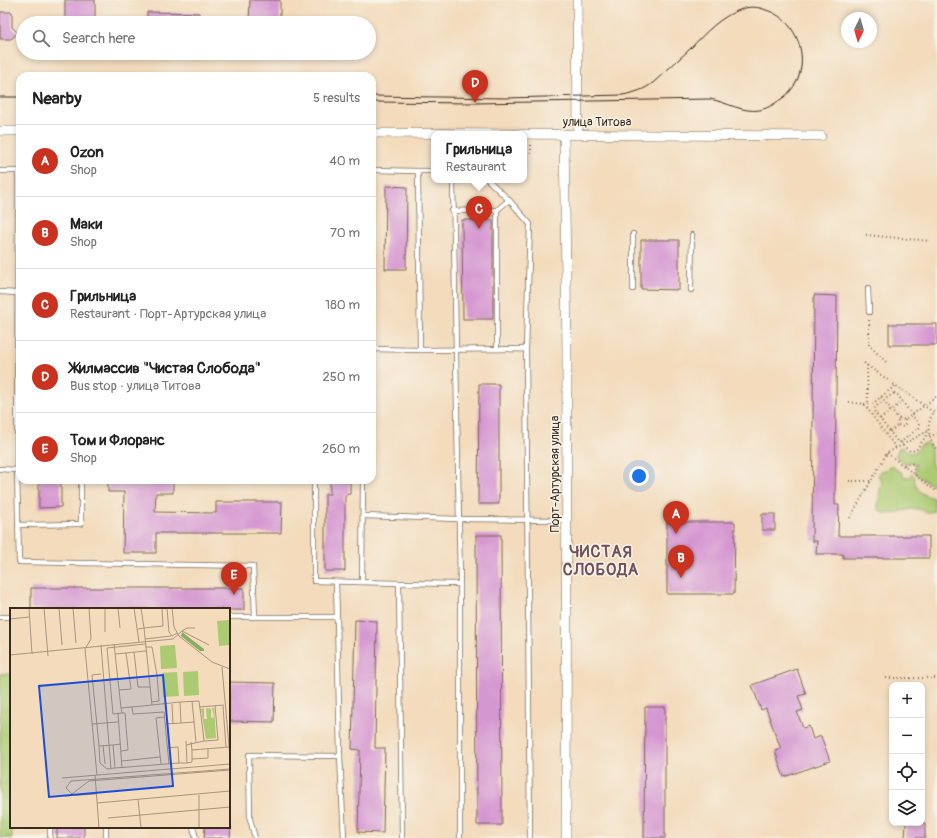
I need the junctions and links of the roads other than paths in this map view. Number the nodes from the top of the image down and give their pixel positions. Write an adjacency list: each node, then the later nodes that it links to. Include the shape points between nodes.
1 (578, 0): 8 (street)
2 (0, 131): 3 (street)
3 (16, 131)
4 (376, 133): 5 (street, улица Титова)
5 (431, 133)
6 (527, 134): 7 (street, улица Титова)
7 (564, 134): 8 (street, улица Титова); 42 (street, Порт-Артурская улица)
8 (578, 134): 9 (street, улица Титова)
9 (821, 136)
10 (376, 170): 13 (lane)
11 (0, 171): 12 (lane)
12 (16, 171)
13 (418, 171): 14 (lane); 31 (lane)
14 (431, 171)
15 (453, 183): 19 (lane)
16 (491, 183): 17 (lane)
17 (509, 200): 18 (lane); 30 (lane, via 530,224)
18 (497, 210): 19 (lane); 29 (lane)
19 (452, 211): 32 (lane)
20 (633, 234): 23 (lane)
21 (692, 234): 24 (lane)
22 (868, 288): 27 (lane)
23 (633, 290)
24 (691, 290)
25 (0, 292): 26 (lane)
26 (16, 293)
27 (869, 312)
28 (376, 349): 31 (lane)
29 (497, 349): 30 (lane); 32 (lane)
30 (526, 349): 41 (lane)
31 (420, 350): 32 (lane)
32 (456, 350): 40 (lane)
33 (0, 469): 34 (lane)
34 (16, 470)
35 (17, 484): 43 (lane)
36 (81, 484): 43 (lane, via 81,524)
37 (314, 484): 44 (lane, via 314,581)
38 (363, 484): 39 (lane)
39 (363, 516): 40 (lane); 45 (lane)
40 (459, 519): 41 (lane); 47 (lane)
41 (528, 520): 42 (lane); 58 (lane)
42 (566, 520): 59 (street, Порт-Артурская улица)
43 (18, 525): 48 (lane, via 20,562 253,566)
44 (336, 582): 45 (lane); 50 (lane)
45 (362, 582): 46 (lane)
46 (399, 583): 47 (lane); 56 (lane)
47 (460, 584): 57 (lane)
48 (255, 616): 49 (lane); 50 (lane)
49 (230, 617)
50 (337, 617): 51 (lane)
51 (340, 756): 54 (lane, via 249,755 250,819); 55 (lane)
52 (193, 828): 53 (lane)
53 (196, 838)
54 (255, 838)
55 (344, 838)
56 (402, 838)
57 (460, 838)
58 (530, 838)
59 (566, 838)

